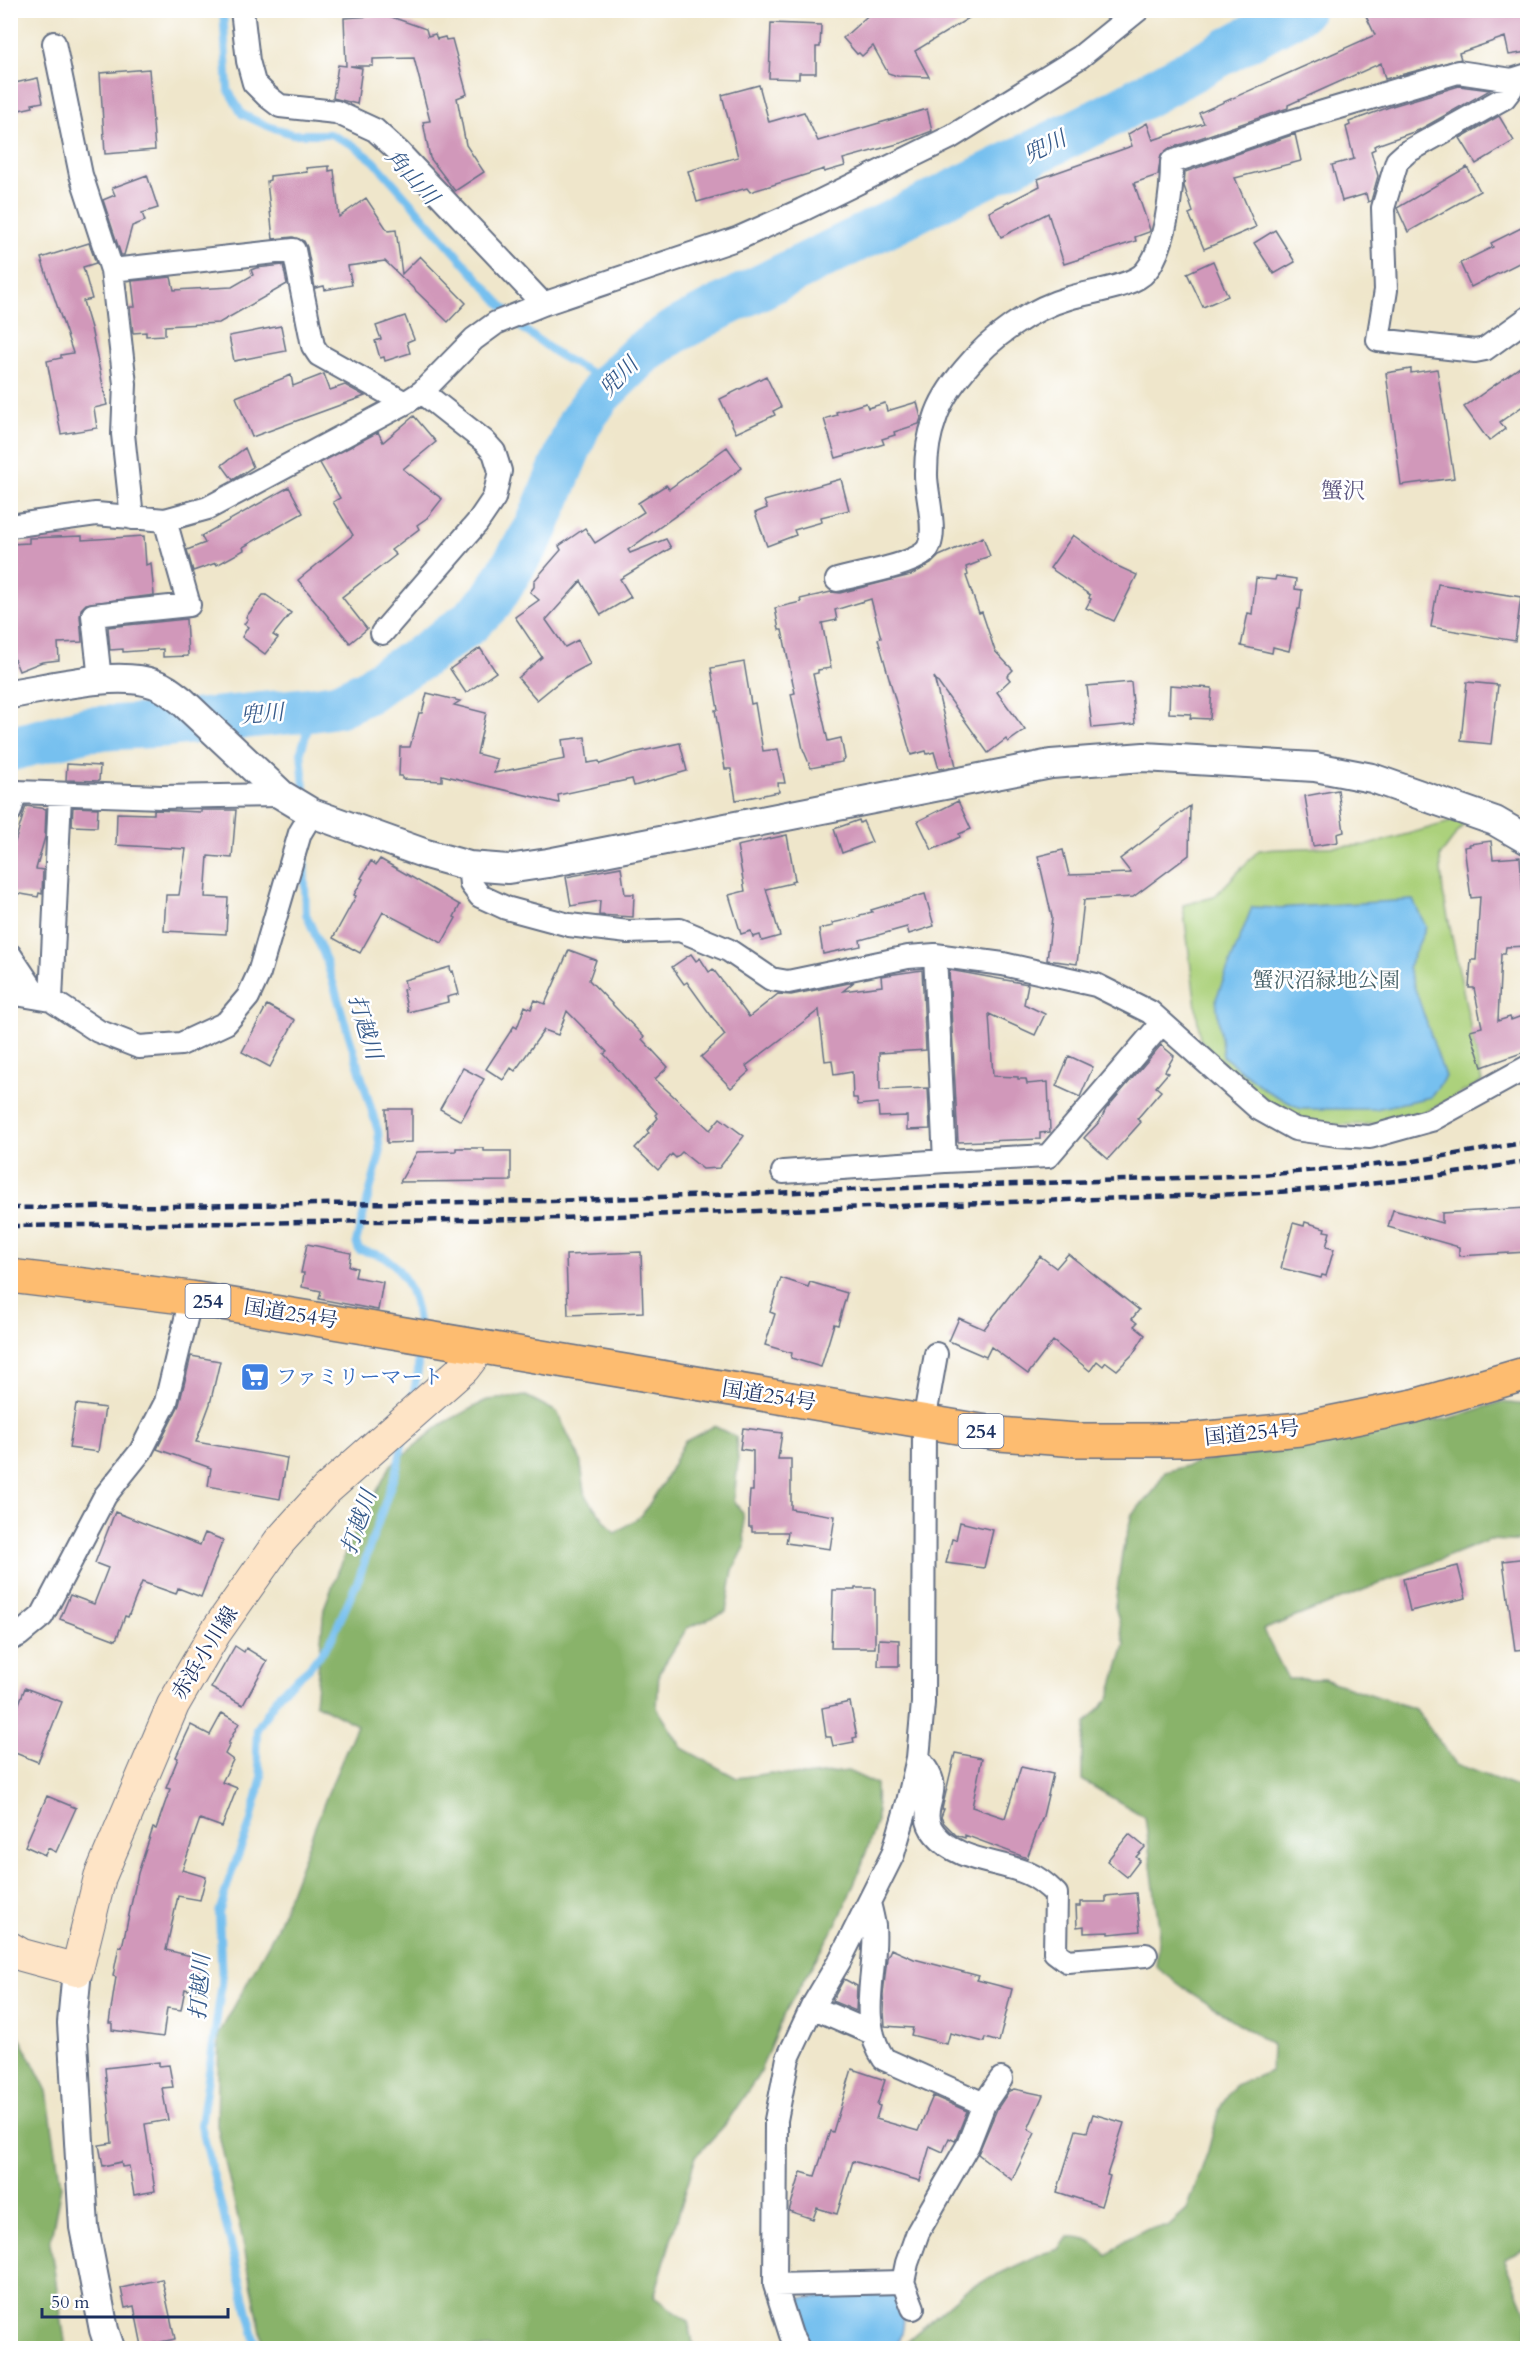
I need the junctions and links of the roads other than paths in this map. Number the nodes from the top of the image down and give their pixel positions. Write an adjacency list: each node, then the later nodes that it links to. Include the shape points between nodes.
1 (242, 10): 6 (street, via 254,83 267,96 280,106 336,112 375,130)
2 (1138, 10): 6 (street, via 1080,57 951,137 739,238)
3 (54, 43): 5 (street, via 81,175)
4 (1520, 77): 7 (street, via 1504,98 1397,161 1383,208 1386,290 1378,340 1475,351 1485,349); 12 (street, via 1458,72 1172,162 1169,211 1146,272 1028,316 992,341 944,399 930,441 926,473 932,527 931,543 924,552 905,562)
5 (112, 270): 8 (street, via 294,250 319,355); 9 (street, via 125,384 123,434)
6 (543, 304): 8 (street, via 496,323)
7 (1527, 318)
8 (413, 397): 10 (street, via 208,508); 13 (street, via 484,441 494,452 500,471 494,498 477,523)
9 (132, 518): 10 (street); 11 (street, via 96,514)
10 (165, 520): 14 (street, via 189,605 93,615)
11 (10, 526)
12 (837, 580)
13 (382, 633)
14 (100, 680): 15 (street); 17 (street, via 138,680 167,690)
15 (10, 694)
16 (60, 794): 17 (street); 18 (street, via 16,792); 25 (street)
17 (282, 795): 19 (street)
18 (10, 811)
19 (312, 813): 21 (street); 25 (street, via 300,833 259,973 248,997 226,1023 181,1044 139,1047 98,1031)
20 (1527, 840): 21 (street, via 1495,821 1372,778 1315,767 1144,758 1051,764 548,863 508,869)
21 (469, 866): 23 (street, via 471,884 480,896 506,908 569,925 628,932 680,930 728,950 771,979 788,982)
22 (10, 955): 25 (street)
23 (935, 955): 26 (street, via 1003,964 1096,986 1150,1012); 28 (street)
24 (10, 993): 25 (street)
25 (44, 999)
26 (1161, 1024): 27 (street, via 1189,1044 1259,1109 1295,1129 1337,1135 1370,1137 1431,1120); 28 (street, via 1048,1156)
27 (1527, 1066)
28 (945, 1161): 29 (street)
29 (783, 1172)
30 (10, 1276): 31 (highway, 国道254号 / 254)
31 (190, 1298): 32 (highway, 国道254号 / 254); 36 (street, via 166,1402 141,1451 105,1496 42,1616)
32 (480, 1347): 35 (highway, 国道254号 / 254); 41 (main road, 赤浜小川線, via 464,1368 326,1490 279,1542 215,1633 173,1705 126,1812 100,1877)
33 (936, 1354): 35 (street)
34 (1527, 1373): 35 (highway, 国道254号 / 254, via 1414,1406 1300,1429 1187,1440 1077,1440 999,1434)
35 (924, 1422): 37 (street, via 924,1703)
36 (10, 1639)
37 (918, 1758): 38 (street, via 892,1854); 40 (street, via 933,1783 928,1820 934,1833 951,1849 1026,1872 1056,1894 1055,1952 1067,1961)
38 (869, 1904): 42 (street); 43 (street, via 874,1928)
39 (10, 1948): 41 (main road)
40 (1146, 1955)
41 (77, 1970): 49 (street, via 72,2023 84,2227)
42 (812, 2007): 43 (street); 47 (street, via 788,2058 776,2120)
43 (870, 2032): 45 (street, via 884,2059)
44 (1000, 2079): 45 (street)
45 (984, 2104): 46 (street, via 968,2145 918,2232)
46 (903, 2282): 47 (street); 48 (street)
47 (775, 2285): 50 (street)
48 (913, 2307)
49 (110, 2349)
50 (798, 2349)

